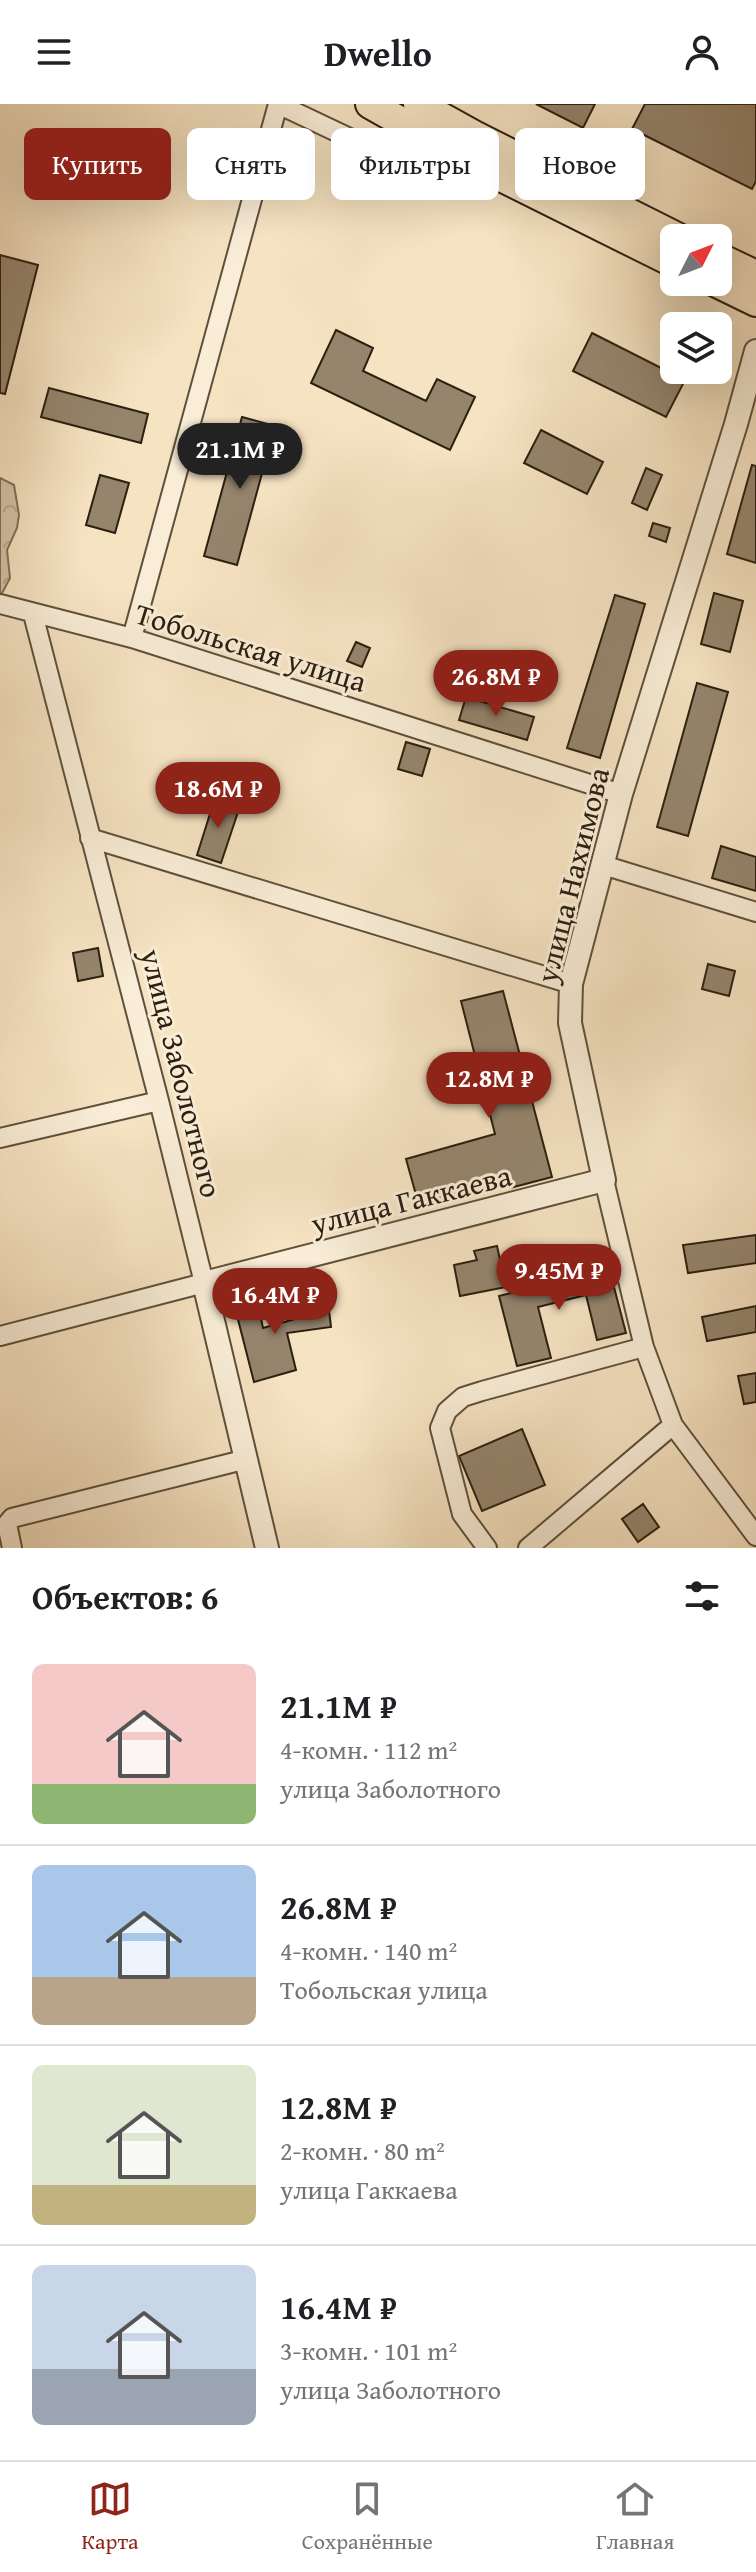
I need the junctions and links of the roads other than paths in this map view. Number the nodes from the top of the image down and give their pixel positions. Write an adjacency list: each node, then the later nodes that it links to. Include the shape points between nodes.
1 (278, 104): 3 (street, via 398,161); 13 (street)
2 (370, 104): 3 (main road)
3 (416, 117): 4 (main road, via 474,135); 5 (main road, via 483,168)
4 (660, 228)
5 (660, 256)
6 (732, 264): 7 (main road)
7 (756, 275)
8 (732, 290): 9 (main road)
9 (756, 302)
10 (756, 351): 14 (street, улица Нахимова)
11 (0, 604): 12 (street, Тобольская улица)
12 (33, 614): 13 (street, Тобольская улица); 15 (street, улица Заболотного)
13 (132, 638): 14 (street, Тобольская улица)
14 (621, 794): 16 (street, улица Нахимова)
15 (90, 838): 18 (street); 19 (street, улица Заболотного)
16 (603, 865): 17 (street); 18 (street, улица Нахимова)
17 (756, 912)
18 (571, 984): 21 (street, улица Нахимова, via 570,1023)
19 (159, 1101): 20 (street); 22 (street, улица Заболотного)
20 (0, 1138)
21 (604, 1180): 22 (street, улица Гаккаева); 24 (street, улица Нахимова)
22 (204, 1283): 23 (street, улица Гаккаева); 26 (street, улица Заболотного)
23 (0, 1336)
24 (644, 1347): 25 (street, улица Нахимова); 30 (street, via 463,1397 447,1411 440,1428 462,1514)
25 (673, 1425): 27 (street, улица Нахимова); 31 (street)
26 (247, 1459): 28 (street, via 12,1518 7,1524); 29 (street, улица Заболотного)
27 (756, 1536)
28 (12, 1548)
29 (267, 1548)
30 (487, 1548)
31 (528, 1548)

